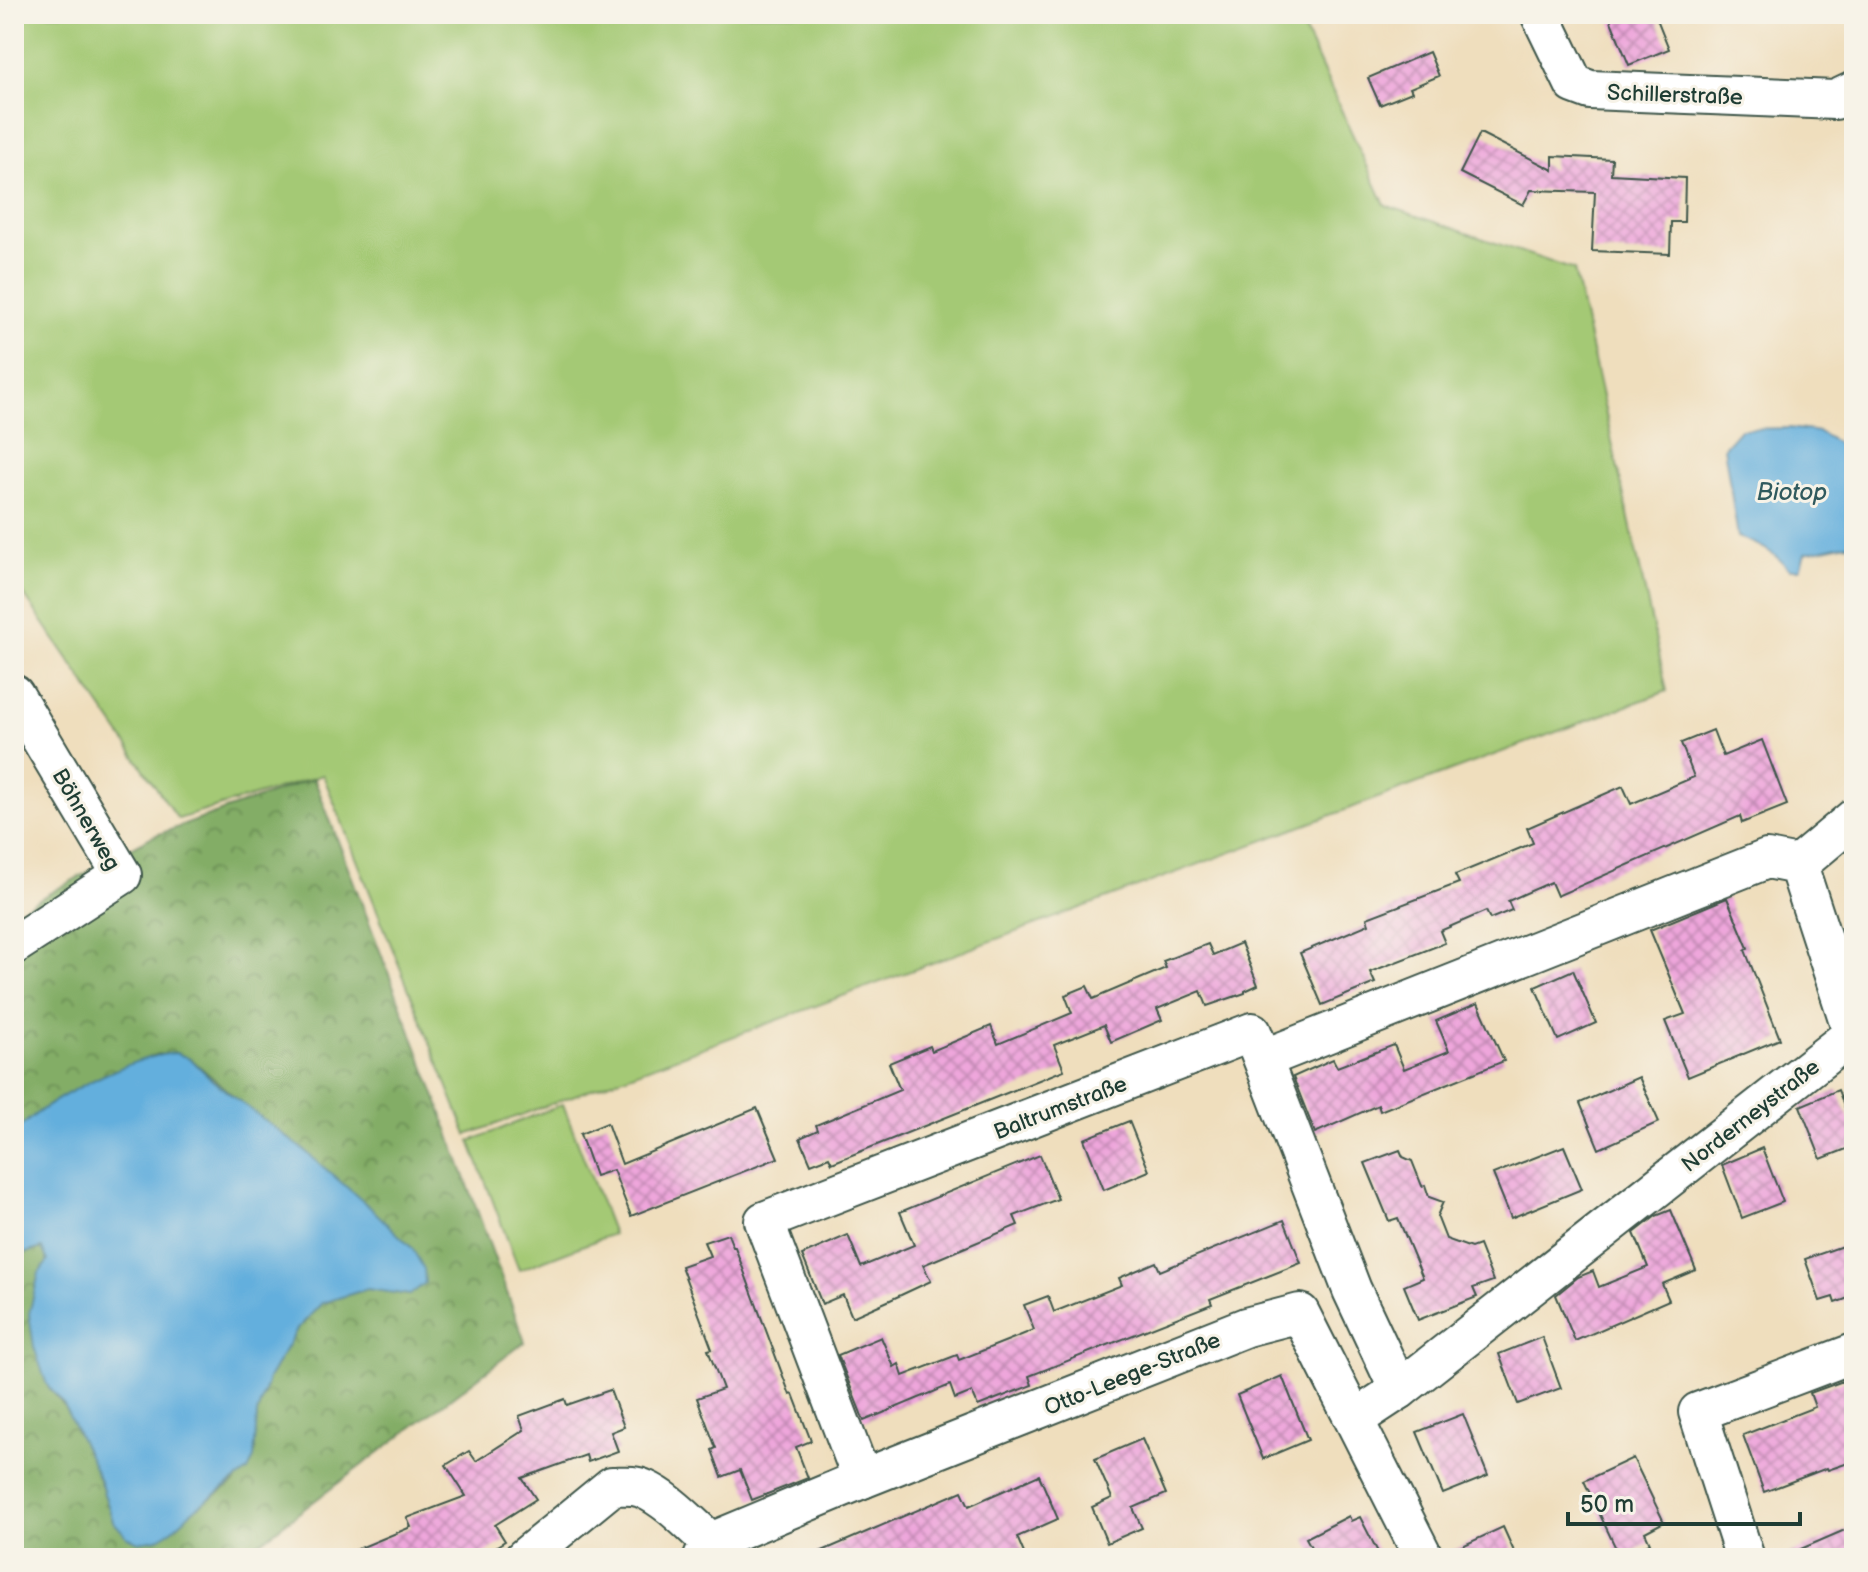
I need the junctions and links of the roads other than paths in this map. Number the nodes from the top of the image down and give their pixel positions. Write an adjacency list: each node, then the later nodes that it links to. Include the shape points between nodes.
1 (1540, 14): 2 (street, Schillerstraße, via 1574,84 1590,90 1835,100)
2 (1854, 91)
3 (14, 694): 6 (street, Böhnerweg, via 122,875)
4 (1854, 818): 5 (street)
5 (1798, 865): 7 (street, via 1767,859); 11 (street, Norderneystraße, via 1853,1034)
6 (14, 945)
7 (1263, 1059): 8 (street, Baltrumstraße); 13 (street, Baltrumstraße, via 1252,1032 764,1221)
8 (1352, 1290): 9 (street, Otto-Leege-Straße); 11 (street, Baltrumstraße)
9 (1300, 1313): 12 (street); 13 (street, Otto-Leege-Straße, via 1246,1327)
10 (1854, 1353): 17 (street, via 1698,1412)
11 (1399, 1390): 12 (street, Norderneystraße)
12 (1355, 1419): 16 (street)
13 (862, 1479): 14 (street, Otto-Leege-Straße)
14 (707, 1550): 15 (street, via 645,1489 630,1485 612,1486)
15 (524, 1558)
16 (1424, 1558)
17 (1745, 1558)

